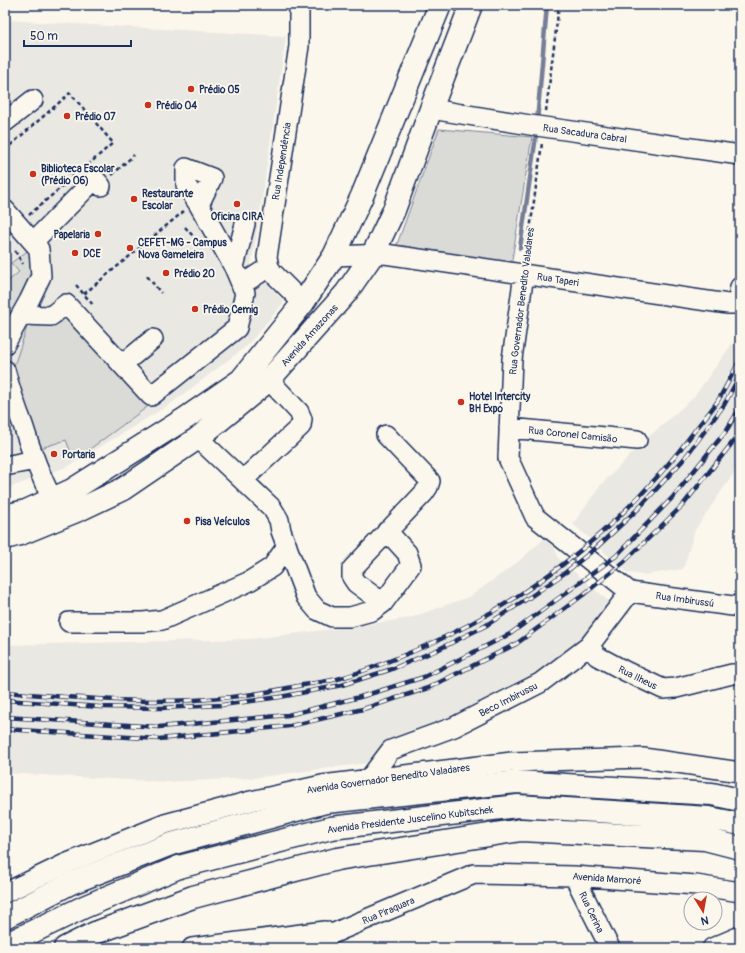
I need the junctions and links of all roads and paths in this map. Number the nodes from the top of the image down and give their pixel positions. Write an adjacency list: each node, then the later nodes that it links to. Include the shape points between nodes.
1 (299, 5): 26 (street, Rua Independência, via 299,46 267,256)
2 (440, 5): 24 (main road, via 362,196)
3 (471, 5): 6 (main road, Avenida Amazonas)
4 (559, 5): 8 (path, Rua Governador Benedito Valadares)
5 (33, 100): 7 (street)
6 (431, 109): 8 (street, Rua Sacadura Cabral); 23 (main road, Avenida Amazonas, via 394,210)
7 (5, 122)
8 (538, 126): 10 (street, Rua Sacadura Cabral); 27 (path, Rua Governador Benedito Valadares)
9 (5, 150): 12 (path, via 70,93 113,144)
10 (740, 155)
11 (63, 165): 14 (path)
12 (84, 167)
13 (78, 172): 14 (path)
14 (73, 177): 18 (path)
15 (101, 186): 21 (street, via 95,178)
16 (192, 208): 25 (street); 32 (path)
17 (5, 210): 21 (street)
18 (24, 219)
19 (245, 224): 25 (street)
20 (186, 228): 22 (path)
21 (33, 242): 36 (street, via 39,249 41,276)
22 (204, 247)
23 (373, 254): 24 (street, Rua Taperi); 27 (street, Rua Taperi); 41 (main road, Avenida Amazonas, via 346,293)
24 (334, 256): 34 (main road)
25 (234, 267): 30 (street)
26 (269, 267): 30 (street); 34 (street)
27 (524, 274): 33 (street, Rua Taperi, via 728,304); 42 (street, Rua Governador Benedito Valadares, via 512,359)
28 (147, 276): 31 (path)
29 (76, 285): 32 (path)
30 (242, 285): 39 (street, via 245,293 238,328 151,396)
31 (161, 293)
32 (84, 294): 35 (path)
33 (737, 295)
34 (303, 303): 49 (main road, via 241,380 186,418 78,486)
35 (94, 306)
36 (22, 315): 38 (street); 39 (street, via 51,316 66,304)
37 (153, 339): 39 (street)
38 (5, 344)
39 (123, 364)
40 (5, 370): 46 (street)
41 (268, 380): 44 (main road, Avenida Amazonas); 48 (street, via 300,412 301,426)
42 (510, 428): 45 (street, Rua Coronel Camisão); 54 (street, Rua Governador Benedito Valadares, via 508,458 535,518)
43 (386, 435): 51 (street, via 430,481 424,493)
44 (198, 438): 48 (street); 52 (main road, Avenida Amazonas, via 123,489 81,509)
45 (637, 440)
46 (35, 460): 47 (street); 49 (street)
47 (5, 466)
48 (244, 480): 53 (street, via 272,508 279,520)
49 (52, 499): 50 (main road)
50 (5, 516)
51 (387, 531): 55 (street, via 407,553 411,565); 55 (street, via 352,569 352,577 356,583)
52 (5, 538)
53 (287, 546): 55 (street, via 306,597 317,610 332,617 350,617 372,611); 57 (street, via 272,567 248,582 162,620)
54 (630, 592): 56 (street, Rua Imbirussú); 58 (street, Beco Imbirussu)
55 (383, 603)
56 (740, 607)
57 (69, 622)
58 (589, 646): 59 (street, Rua Ilheus, via 597,656 663,689); 61 (street, Beco Imbirussu, via 540,683 454,727 391,750)
59 (740, 674)
60 (740, 772): 61 (street, Avenida Governador Benedito Valadares, via 643,758 512,762)
61 (369, 779): 68 (street, Avenida Governador Benedito Valadares, via 322,785 166,824 65,864)
62 (740, 800): 69 (main road, via 712,794 517,782 326,802 171,844 72,883)
63 (740, 824): 72 (main road, Avenida Presidente Juscelino Kubitschek, via 709,818 518,806 332,828 179,867 84,907)
64 (740, 848): 73 (main road, via 705,840 521,830 337,859 193,897 95,933)
65 (474, 874): 66 (street, Avenida Mamoré); 70 (street, Rua Piraquara)
66 (574, 876): 67 (street, Avenida Mamoré, via 696,885); 76 (street, Rua Cerina)
67 (740, 892)
68 (5, 893)
69 (5, 917)
70 (343, 929): 74 (street); 75 (street, Rua Piraquara)
71 (740, 936): 77 (street)
72 (5, 945)
73 (65, 948)
74 (192, 948)
75 (302, 948)
76 (610, 948)
77 (712, 948)

